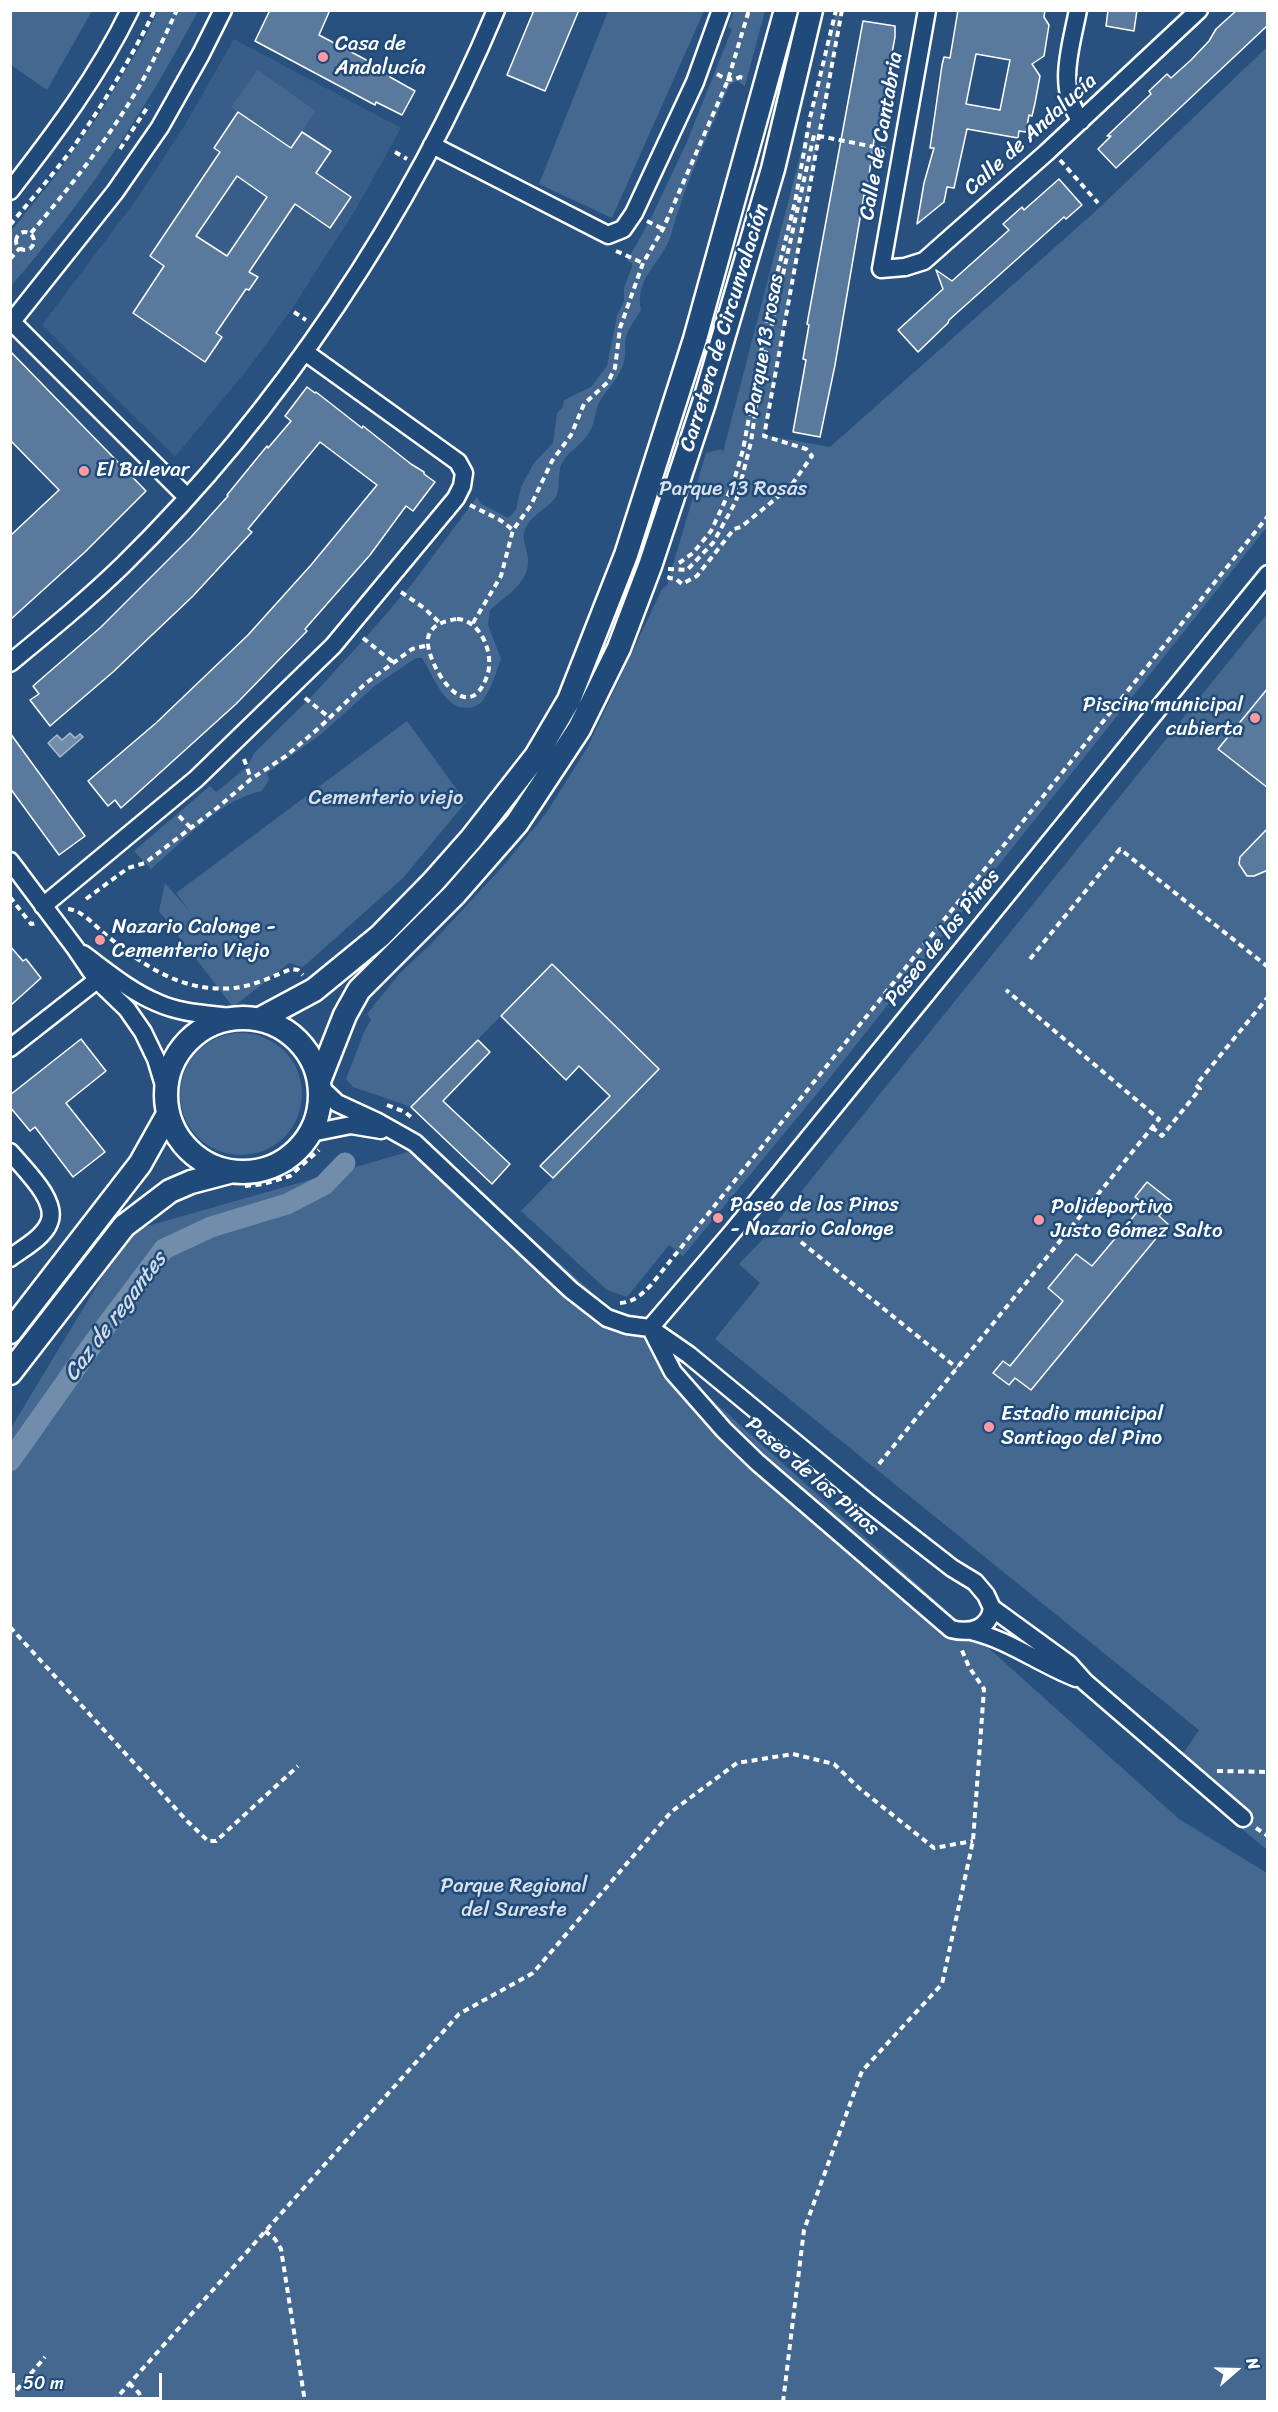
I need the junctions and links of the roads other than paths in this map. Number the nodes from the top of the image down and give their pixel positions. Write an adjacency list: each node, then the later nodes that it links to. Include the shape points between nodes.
1 (130, 10): 12 (street, via 93,78)
2 (223, 10): 14 (street, via 160,127 115,192)
3 (496, 10): 11 (street)
4 (721, 10): 11 (street, via 695,82 634,213 609,241)
5 (786, 10): 24 (main road, Carretera de Circunvalación, via 694,339 626,555 569,700 536,756 433,882 380,936 314,990)
6 (812, 10): 26 (main road, Carretera de Circunvalación, via 773,169 659,572 579,729 550,774 484,862 359,990 345,1014)
7 (927, 10): 13 (street, Calle de Cantabria)
8 (1078, 10): 10 (street, via 1066,82 1068,99)
9 (1199, 10): 10 (street, Calle de Andalucía)
10 (1081, 121): 13 (street, Calle de Andalucía, via 924,261)
11 (432, 145): 15 (street, via 376,244)
12 (10, 191)
13 (880, 269)
14 (11, 323): 16 (street)
15 (305, 352): 16 (street, via 247,428); 20 (street, via 458,462 464,473 462,486 333,646 196,780)
16 (186, 496): 18 (street, via 124,564)
17 (1268, 574): 33 (street, Paseo de los Pinos)
18 (10, 663)
19 (10, 861): 20 (street)
20 (43, 906): 21 (street)
21 (76, 949): 22 (street); 23 (street, via 159,1004)
22 (97, 980): 25 (street); 27 (street, via 127,1009 143,1032 156,1059)
23 (236, 1018): 24 (main road); 27 (main road, via 213,1024 193,1036 173,1061)
24 (260, 1019): 26 (main road, via 278,1026 307,1051)
25 (10, 1048)
26 (320, 1084): 28 (street, Paseo de los Pinos, via 337,1103); 29 (main road)
27 (167, 1103): 31 (main road, via 176,1134 190,1152); 34 (main road, via 140,1164)
28 (400, 1134): 29 (street, Paseo de los Pinos, via 351,1125); 33 (street, Paseo de los Pinos, via 415,1143 570,1290 607,1318)
29 (319, 1138): 31 (main road, via 276,1166)
30 (10, 1152): 32 (street, via 52,1209 42,1233)
31 (234, 1179): 35 (main road, via 191,1182 170,1191 124,1226)
32 (10, 1258)
33 (650, 1328): 36 (street, Paseo de los Pinos, via 689,1355 866,1501 975,1582); 37 (street, Paseo de los Pinos, via 673,1372 757,1462 951,1629)
34 (10, 1332)
35 (10, 1373)
36 (992, 1608): 37 (street, via 985,1625); 38 (street, Paseo de los Pinos, via 1069,1664)
37 (971, 1631): 38 (street, Paseo de los Pinos, via 992,1636)
38 (1085, 1682): 39 (street, Paseo de los Pinos)
39 (1243, 1818)

